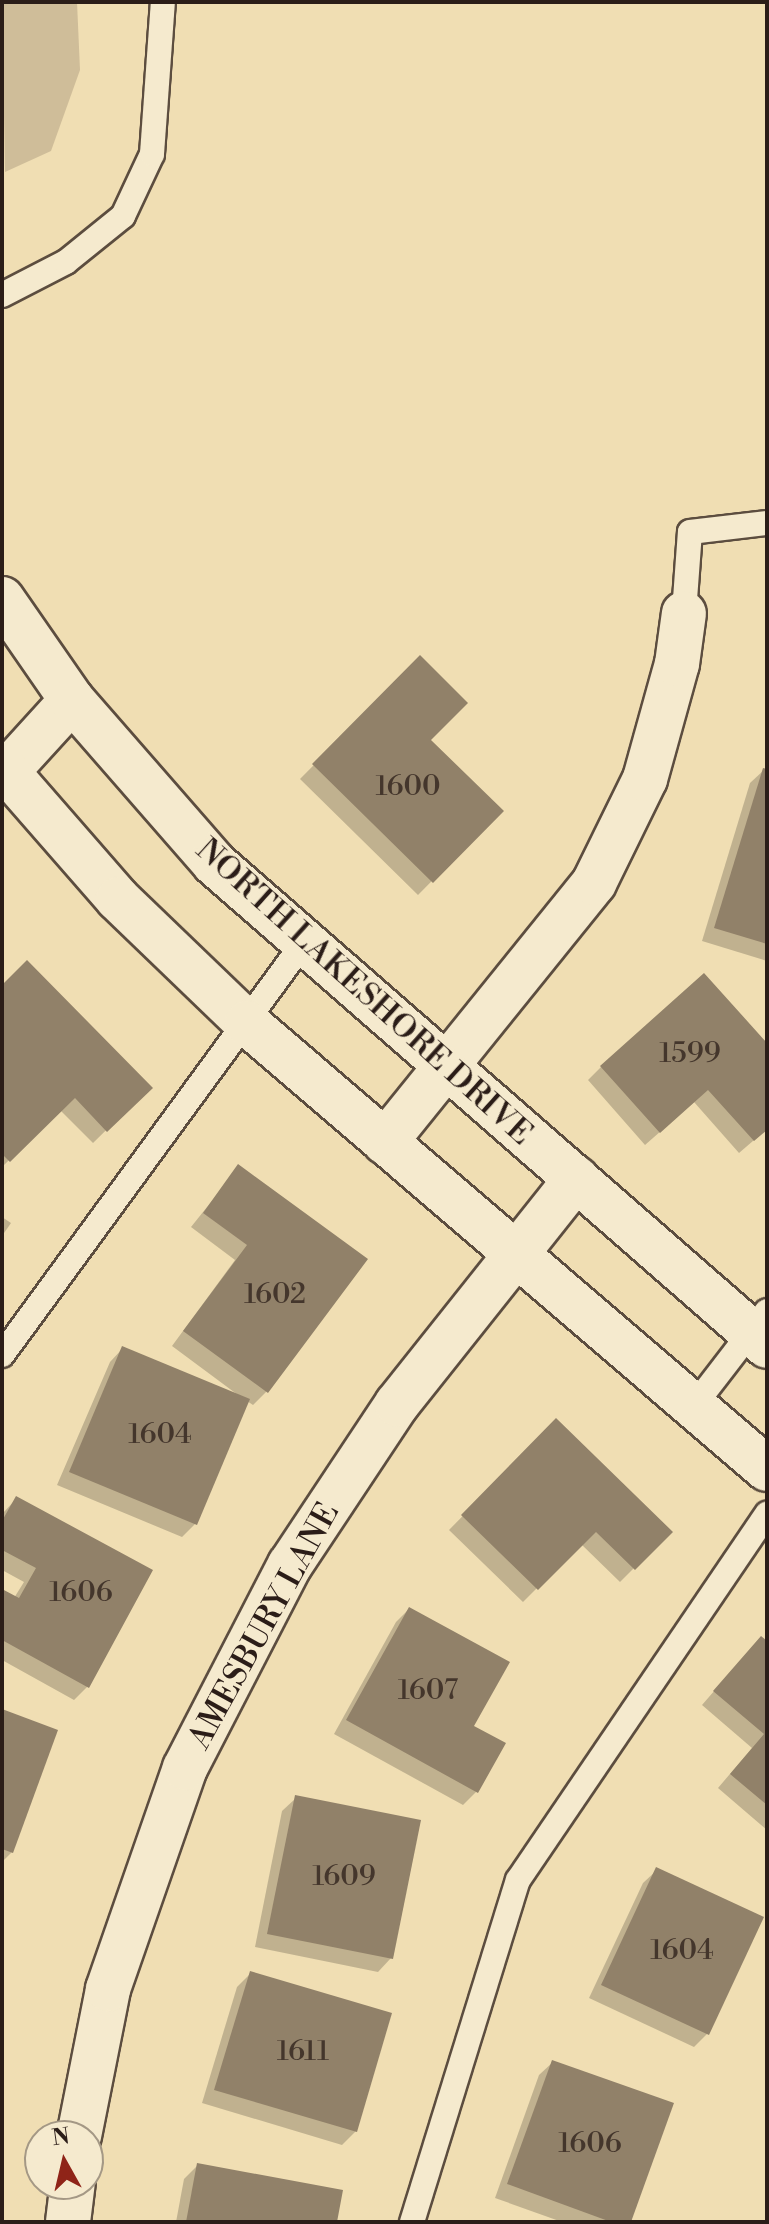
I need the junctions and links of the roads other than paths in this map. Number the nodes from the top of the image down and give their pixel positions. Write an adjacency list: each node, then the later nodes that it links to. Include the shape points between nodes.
1 (163, 2): 2 (lane, via 152,154 123,216 66,262)
2 (2, 295)
3 (767, 523): 5 (lane, via 690,532)
4 (2, 599): 6 (main road, NORTH LAKESHORE DRIVE)
5 (684, 613): 10 (main road, via 677,664 645,779 594,883)
6 (72, 700): 7 (main road); 8 (main road, NORTH LAKESHORE DRIVE, via 183,831)
7 (3, 772): 9 (main road, via 118,899)
8 (302, 945): 9 (lane); 10 (main road, NORTH LAKESHORE DRIVE)
9 (247, 1023): 11 (main road); 15 (lane)
10 (447, 1069): 11 (main road); 12 (main road, NORTH LAKESHORE DRIVE)
11 (385, 1142): 13 (main road)
12 (576, 1179): 13 (main road, AMESBURY LANE); 14 (main road, NORTH LAKESHORE DRIVE)
13 (514, 1251): 16 (main road); 19 (main road, AMESBURY LANE, via 397,1404 290,1565 185,1768 108,1989)
14 (762, 1330): 16 (lane)
15 (2, 1355)
16 (693, 1407): 17 (main road)
17 (767, 1469)
18 (767, 1513): 22 (lane, via 518,1880)
19 (82, 2120)
20 (71, 2200): 21 (main road)
21 (68, 2222)
22 (412, 2222)

